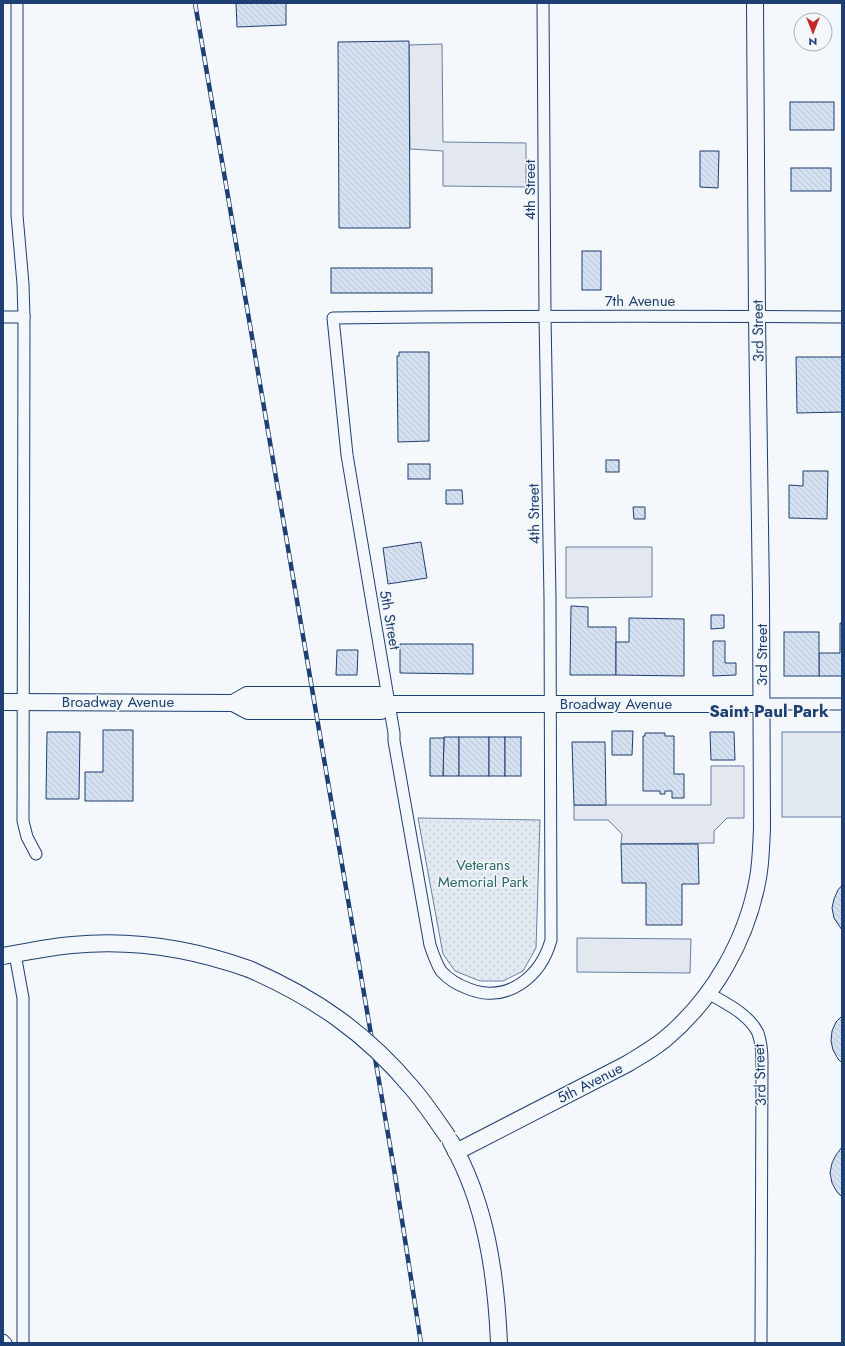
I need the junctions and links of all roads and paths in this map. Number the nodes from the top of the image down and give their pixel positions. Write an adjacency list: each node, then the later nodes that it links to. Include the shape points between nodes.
1 (17, 3): 7 (street, via 17,215)
2 (543, 3): 4 (street, 4th Street)
3 (756, 3): 5 (street, 3rd Street)
4 (546, 316): 5 (street, 7th Avenue); 8 (street, 7th Avenue); 13 (street, 4th Street)
5 (757, 316): 9 (street, 7th Avenue); 14 (street, 3rd Street)
6 (3, 317): 7 (street)
7 (24, 317): 11 (street)
8 (438, 317): 12 (street, 5th Street, via 334,318 347,455)
9 (842, 317)
10 (3, 702): 11 (street, Broadway Avenue)
11 (23, 702): 12 (street, Broadway Avenue, via 233,703 247,695 379,695); 16 (street, via 23,821 27,837)
12 (389, 704): 13 (street, Broadway Avenue); 18 (street, 5th Street, via 430,945 440,969 448,978 474,991)
13 (550, 704): 14 (street, Broadway Avenue); 18 (street, 4th Street, via 551,940 542,963 522,984)
14 (762, 704): 15 (street, Broadway Avenue); 19 (street, 3rd Street, via 762,829 758,877 750,911 739,939)
15 (842, 704)
16 (36, 854)
17 (9, 955): 20 (street, bridge, via 72,945 129,944 164,947 203,955 249,969 317,1003 358,1032 399,1072 426,1105); 23 (street, via 23,998)
18 (492, 993)
19 (708, 993): 20 (street, 5th Avenue, via 673,1032 643,1055); 25 (street, 3rd Street, via 748,1021 758,1033 761,1044)
20 (456, 1152): 24 (street, via 475,1198 490,1251)
21 (3, 1340): 22 (street)
22 (6, 1343)
23 (23, 1343)
24 (498, 1343)
25 (761, 1343)

